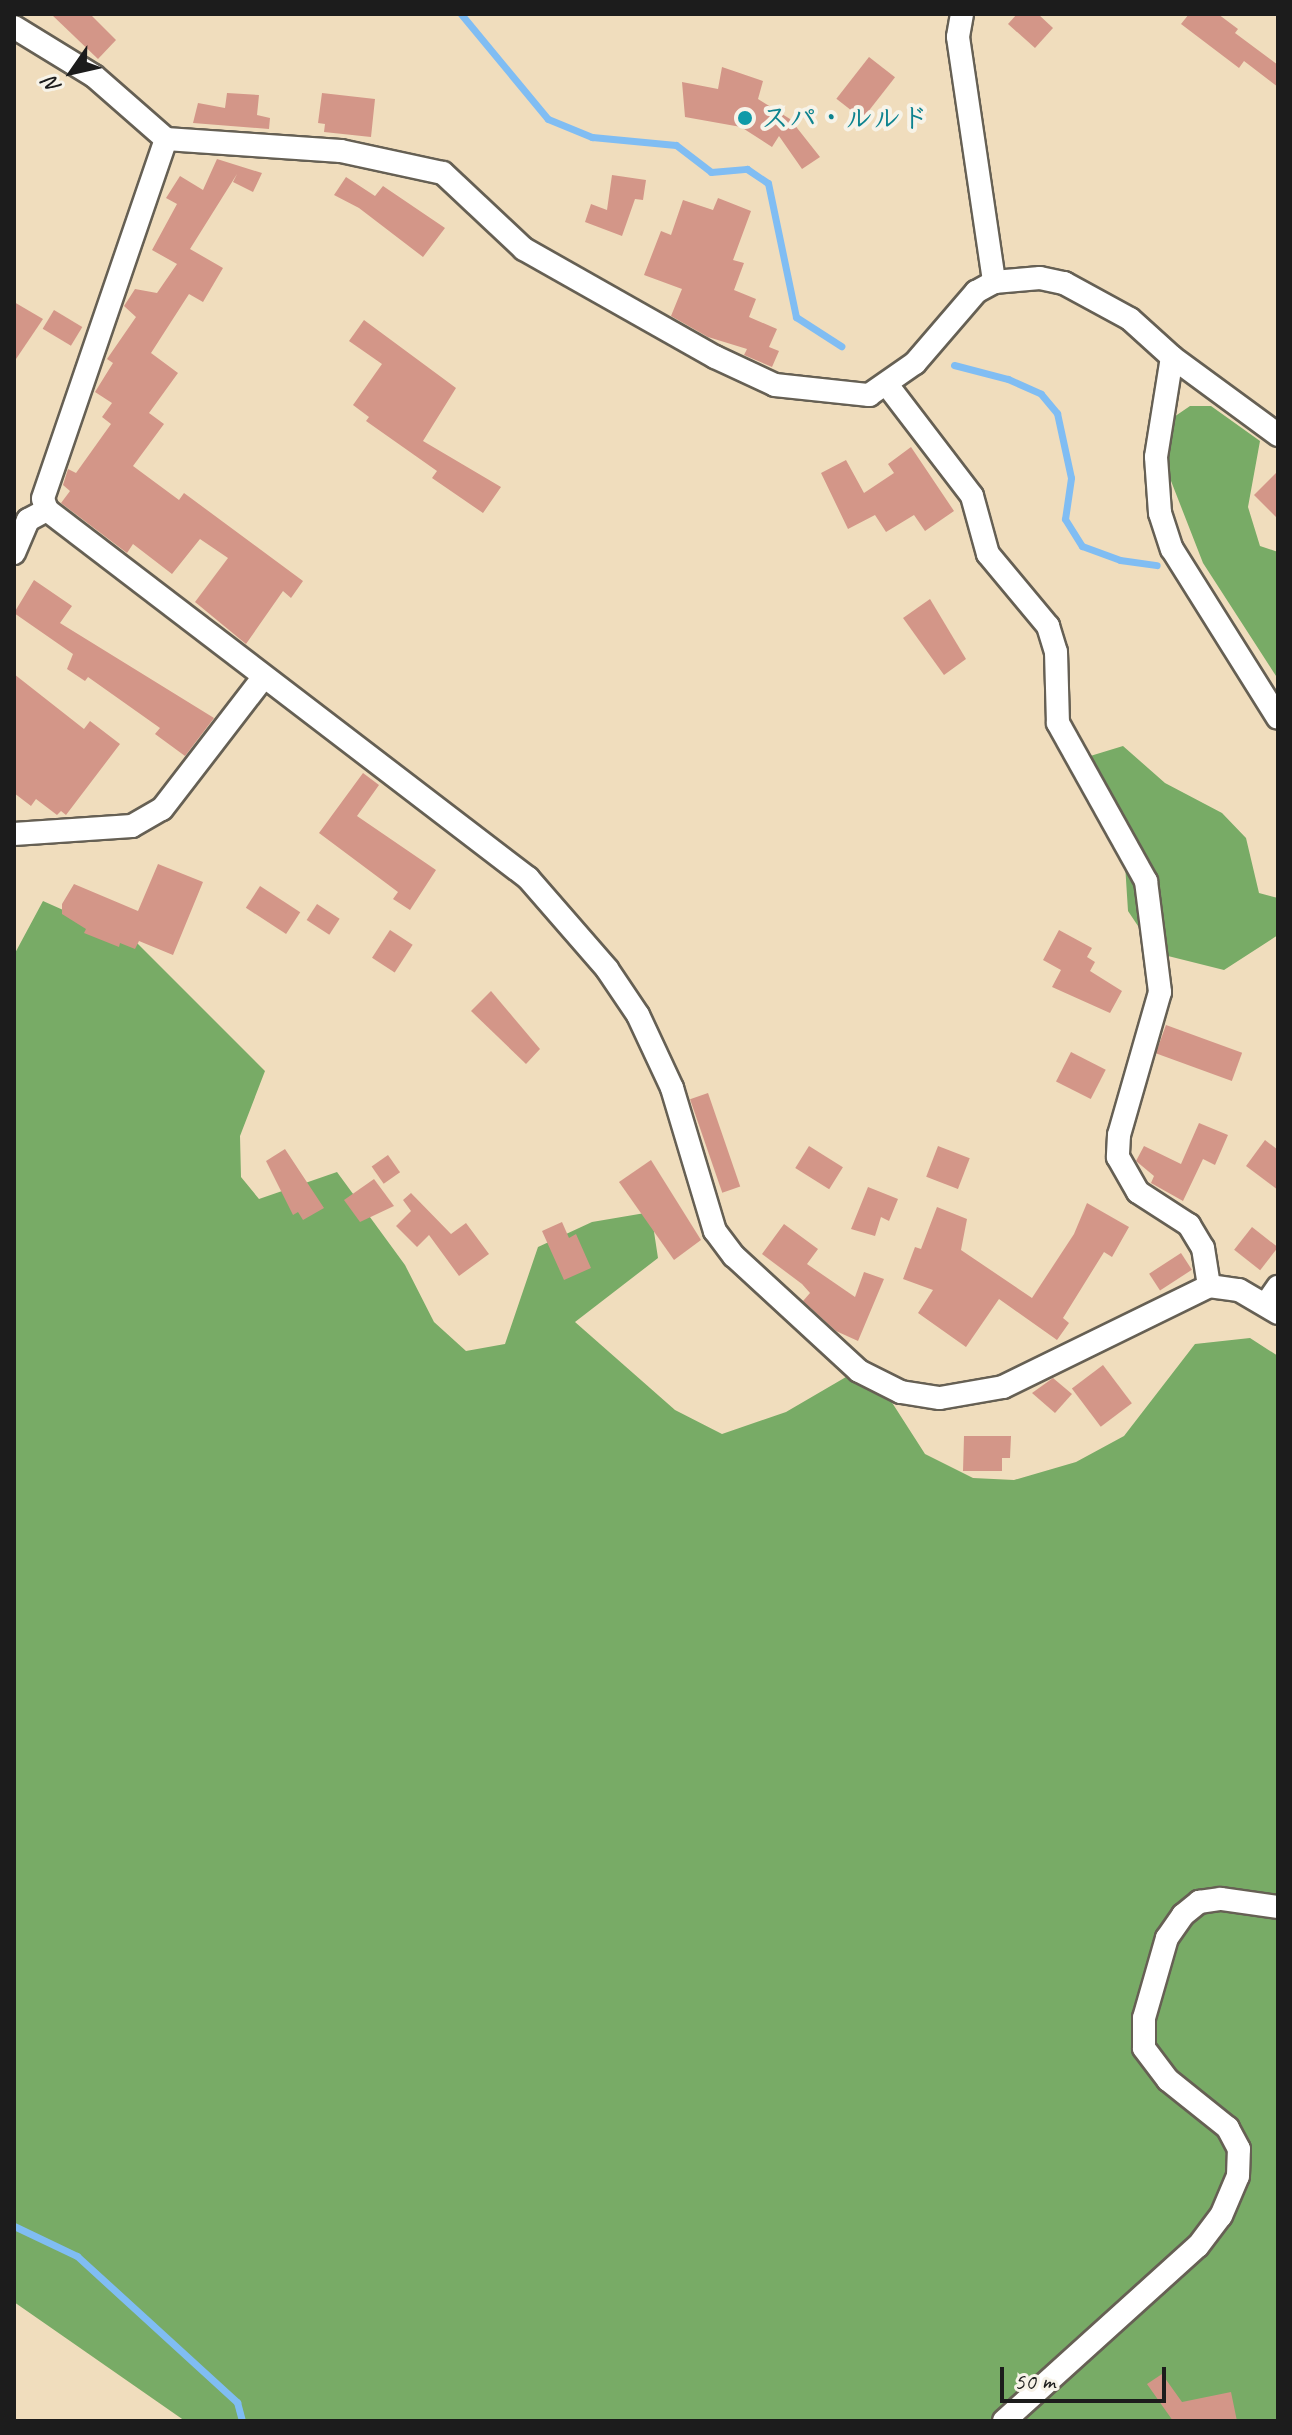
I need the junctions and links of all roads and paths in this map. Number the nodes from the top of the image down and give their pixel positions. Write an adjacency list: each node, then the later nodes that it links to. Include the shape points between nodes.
1 (962, 14): 4 (street, via 958,37)
2 (14, 27): 3 (street, via 94,76)
3 (166, 139): 6 (street, via 341,151 443,173 524,249 715,357 775,385 847,396 869,395); 8 (street, via 43,499)
4 (994, 282): 5 (street, via 1022,277 1064,283 1130,319); 6 (street, via 961,305 915,363)
5 (1172, 357): 7 (street); 11 (street, via 1156,457 1160,513 1172,549)
6 (888, 386): 13 (street, via 972,496 988,554 1048,626 1056,652 1058,723 1146,881 1160,992 1119,1135 1118,1157 1124,1176 1138,1192 1189,1225 1203,1248)
7 (1278, 435)
8 (47, 510): 9 (street, via 28,520); 10 (street)
9 (14, 553)
10 (263, 678): 12 (street, via 162,809 132,826); 13 (street, via 528,878 579,935 638,1015 667,1076 715,1231 793,1315 859,1371 901,1392 971,1396 1003,1387)
11 (1278, 718)
12 (14, 834)
13 (1209, 1286): 14 (street)
14 (1274, 1301)
15 (1278, 1907): 16 (street, via 1221,1899 1199,1902 1183,1915 1167,1938 1144,2018 1144,2048 1168,2080 1228,2128 1239,2149 1238,2176 1221,2216 1198,2246)
16 (1004, 2421)

